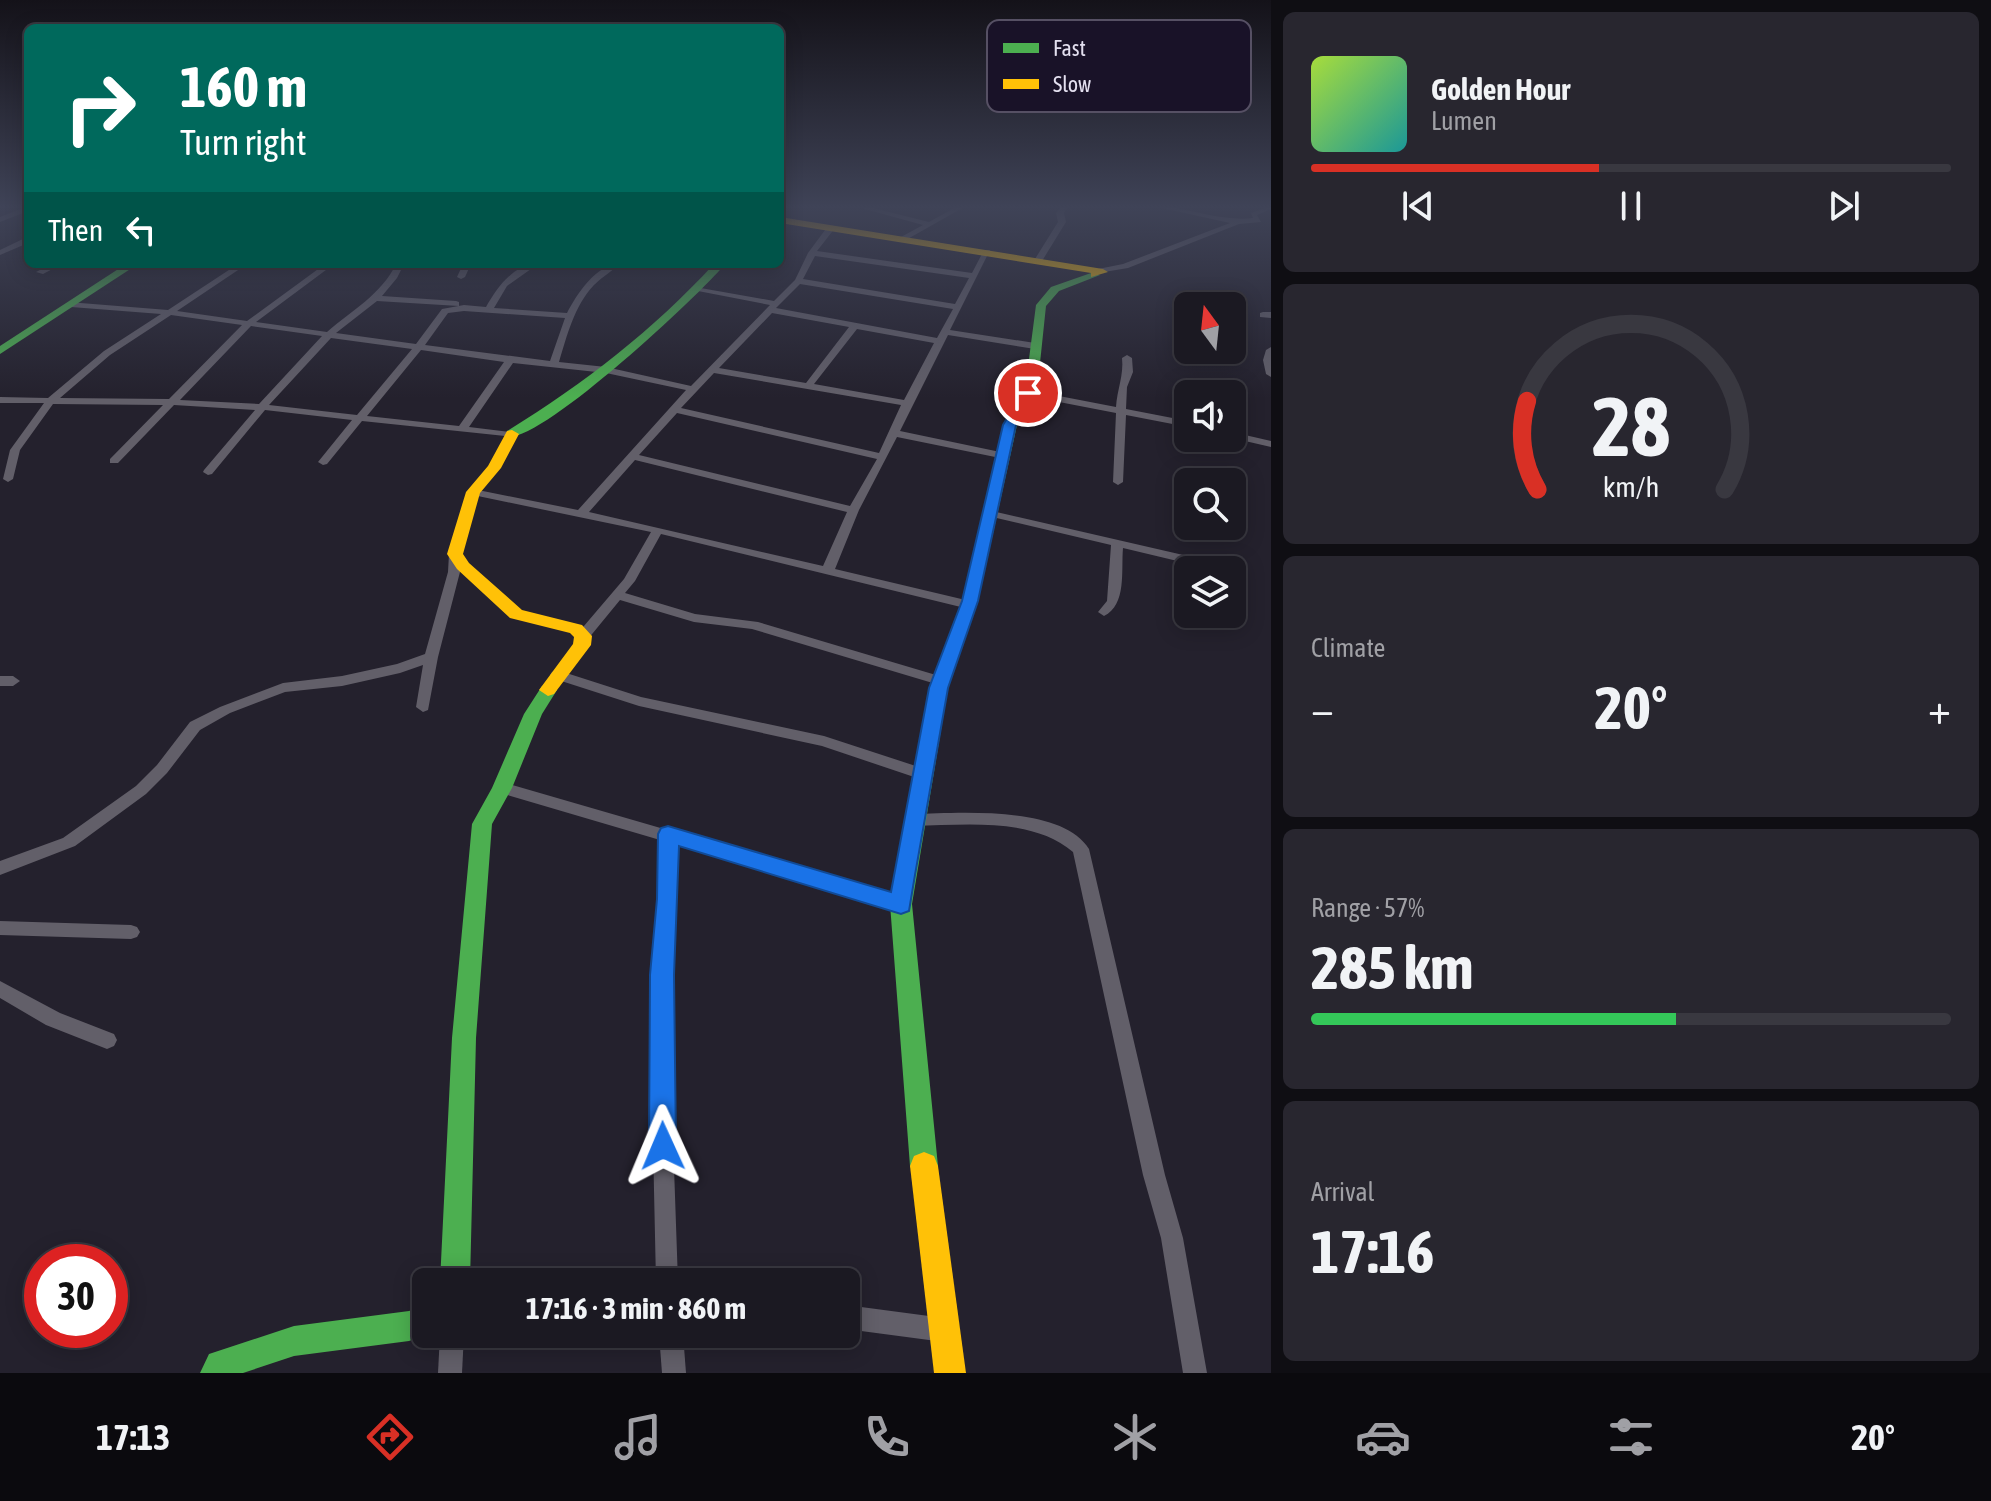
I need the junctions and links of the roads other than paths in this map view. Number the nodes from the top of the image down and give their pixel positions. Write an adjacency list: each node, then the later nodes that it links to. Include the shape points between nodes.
1 (44, 270): 16 (street)
2 (124, 270): 22 (main road)
3 (234, 270): 27 (street)
4 (323, 270): 29 (street)
5 (397, 270): 21 (street)
6 (464, 270): 18 (street)
7 (524, 270): 26 (street, via 507,281)
8 (607, 270): 28 (street, via 575,301)
9 (715, 270): 20 (main road)
10 (803, 270): 19 (street)
11 (932, 270): 17 (street)
12 (977, 270): 17 (street)
13 (1096, 270): 15 (main road)
14 (1105, 270): 15 (street)
15 (1101, 271): 34 (main road, via 1055,289 1043,300)
16 (40, 272)
17 (974, 276): 24 (street)
18 (461, 277)
19 (798, 281): 23 (street); 24 (street)
20 (698, 289): 23 (street); 41 (main road)
21 (374, 298): 25 (street, via 447,302); 32 (street)
22 (71, 304): 27 (street); 37 (main road)
23 (774, 307): 30 (street); 42 (street)
24 (956, 307): 31 (street)
25 (464, 308): 26 (street); 35 (street, via 445,311)
26 (489, 309): 28 (street)
27 (169, 313): 29 (street); 48 (street, via 107,353)
28 (570, 316): 40 (street)
29 (249, 323): 32 (street); 49 (street)
30 (854, 327): 33 (street); 44 (street)
31 (946, 332): 33 (street); 34 (street)
32 (329, 335): 35 (street); 51 (street)
33 (938, 341): 50 (street)
34 (1035, 346): 46 (main road)
35 (419, 347): 39 (street); 54 (street)
36 (1271, 350): 43 (street)
37 (0, 351)
38 (1127, 358): 52 (street)
39 (510, 360): 40 (street); 56 (street)
40 (553, 365): 41 (street)
41 (606, 370): 45 (street); 58 (main road)
42 (714, 370): 44 (street); 45 (street)
43 (1271, 374)
44 (808, 386): 50 (street)
45 (693, 389): 53 (street)
46 (1028, 393): 52 (street); 61 (main road, via 1010,425)
47 (0, 400): 48 (street)
48 (51, 400): 49 (street); 67 (street, via 15,450)
49 (169, 402): 51 (street); 64 (street)
50 (907, 403): 57 (street)
51 (260, 407): 54 (street); 66 (street)
52 (1122, 409): 55 (street); 68 (street)
53 (675, 410): 62 (street); 63 (street)
54 (359, 417): 56 (street); 65 (street)
55 (1174, 421)
56 (464, 427): 58 (street)
57 (894, 433): 61 (street); 63 (street)
58 (511, 435): 69 (main road, via 494,468)
59 (1246, 438): 60 (street)
60 (1271, 444)
61 (1005, 456): 72 (main road)
62 (634, 457): 70 (street); 71 (street)
63 (883, 457): 70 (street)
64 (114, 461)
65 (323, 462)
66 (208, 472)
67 (8, 479)
68 (1118, 482)
69 (473, 492): 71 (street); 75 (main road)
70 (853, 510): 77 (street)
71 (581, 514): 73 (street)
72 (992, 514): 74 (street); 79 (main road)
73 (658, 530): 77 (street); 78 (street)
74 (1117, 544): 76 (street); 80 (street, via 1113,602)
75 (455, 554): 81 (main road, via 516,614 576,629); 82 (street)
76 (1174, 556)
77 (828, 570): 79 (street)
78 (618, 595): 81 (street); 84 (street, via 694,618 753,625)
79 (969, 605): 84 (main road)
80 (1104, 612)
81 (583, 636): 83 (main road, via 582,645)
82 (431, 657): 85 (street); 90 (street, via 362,677 283,688 225,710 195,726 141,790 69,842)
83 (557, 675): 86 (street, via 639,701 824,741); 87 (main road, via 533,714)
84 (941, 681): 86 (main road)
85 (423, 707)
86 (923, 774): 88 (main road)
87 (502, 788): 89 (street); 96 (main road, via 482,824 476,875)
88 (914, 820): 91 (main road); 107 (street, via 989,820 1042,828 1075,841 1081,849 1172,1238)
89 (668, 834): 91 (street); 97 (street, via 662,975)
90 (0, 868)
91 (901, 904): 100 (main road)
92 (0, 928): 93 (street)
93 (131, 932)
94 (0, 989): 95 (street, via 53,1019)
95 (107, 1040)
96 (456, 1268)
97 (667, 1268)
98 (860, 1319): 100 (street)
99 (412, 1325): 103 (main road, via 294,1341 220,1365)
100 (944, 1330): 106 (main road)
101 (451, 1348): 104 (street)
102 (672, 1348): 105 (street)
103 (216, 1373)
104 (450, 1373)
105 (674, 1373)
106 (950, 1373)
107 (1195, 1373)

